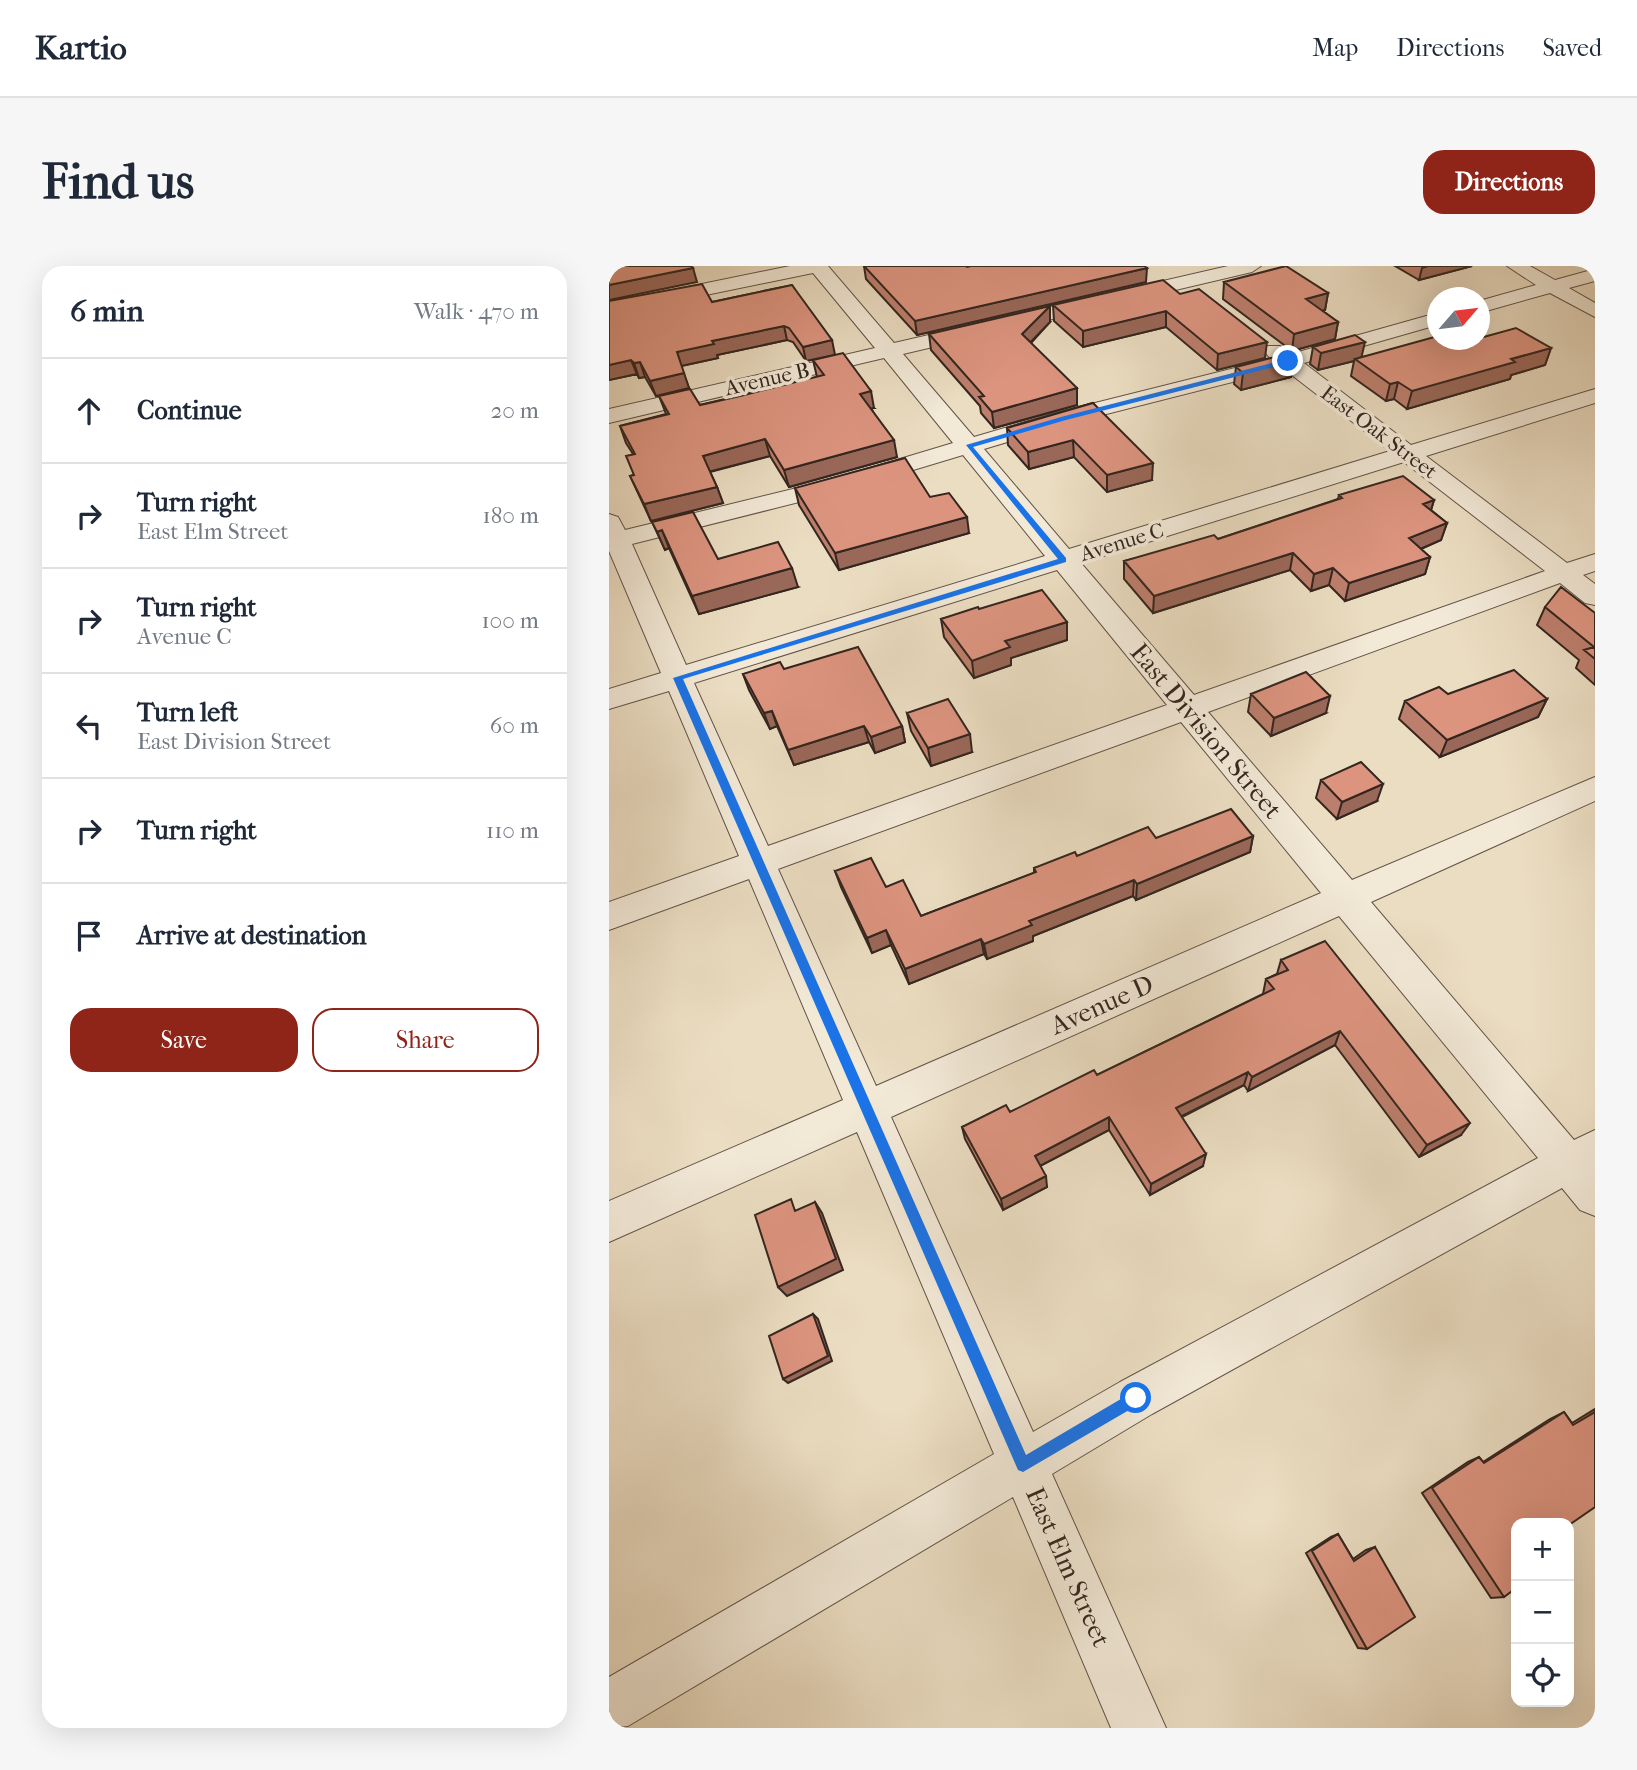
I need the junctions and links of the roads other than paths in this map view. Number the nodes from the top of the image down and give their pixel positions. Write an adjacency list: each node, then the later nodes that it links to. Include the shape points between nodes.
1 (818, 266): 10 (street); 14 (street, East Division Street)
2 (1163, 266): 6 (street)
3 (1252, 266): 6 (street, Avenue B)
4 (1516, 266): 7 (street)
5 (1595, 275): 7 (street)
6 (1184, 282): 8 (street); 14 (street, Avenue B)
7 (1552, 286): 9 (street); 11 (street)
8 (1205, 298)
9 (1490, 304)
10 (609, 309)
11 (1595, 311)
12 (1427, 322): 15 (street)
13 (1257, 337): 15 (street, East Oak Street)
14 (889, 351): 17 (street, Avenue B); 18 (street, East Division Street)
15 (1288, 361): 18 (street); 19 (street, East Oak Street)
16 (1595, 396): 19 (street, Avenue C)
17 (609, 416)
18 (968, 446): 20 (street, via 838,485); 21 (street, East Division Street)
19 (1408, 454): 21 (street, Avenue C); 23 (street, East Oak Street)
20 (612, 535): 25 (street, East Elm Street)
21 (1063, 560): 25 (street, Avenue C); 27 (street, East Division Street)
22 (1595, 562): 23 (street)
23 (1564, 573): 24 (street, East Oak Street); 27 (street)
24 (1595, 597)
25 (677, 678): 26 (street, Avenue C); 29 (street, East Elm Street)
26 (609, 699)
27 (1188, 709): 29 (street); 30 (street, East Division Street)
28 (1595, 788): 30 (street, Avenue D)
29 (758, 862): 31 (street); 32 (street, East Elm Street)
30 (1345, 898): 32 (street, Avenue D); 33 (street, East Division Street)
31 (609, 916)
32 (867, 1109): 34 (street, Avenue D); 35 (street, East Elm Street)
33 (1586, 1170): 35 (street, via 1136,1398)
34 (609, 1222)
35 (1023, 1465): 36 (street); 37 (street, East Elm Street)
36 (609, 1707)
37 (1139, 1728)

